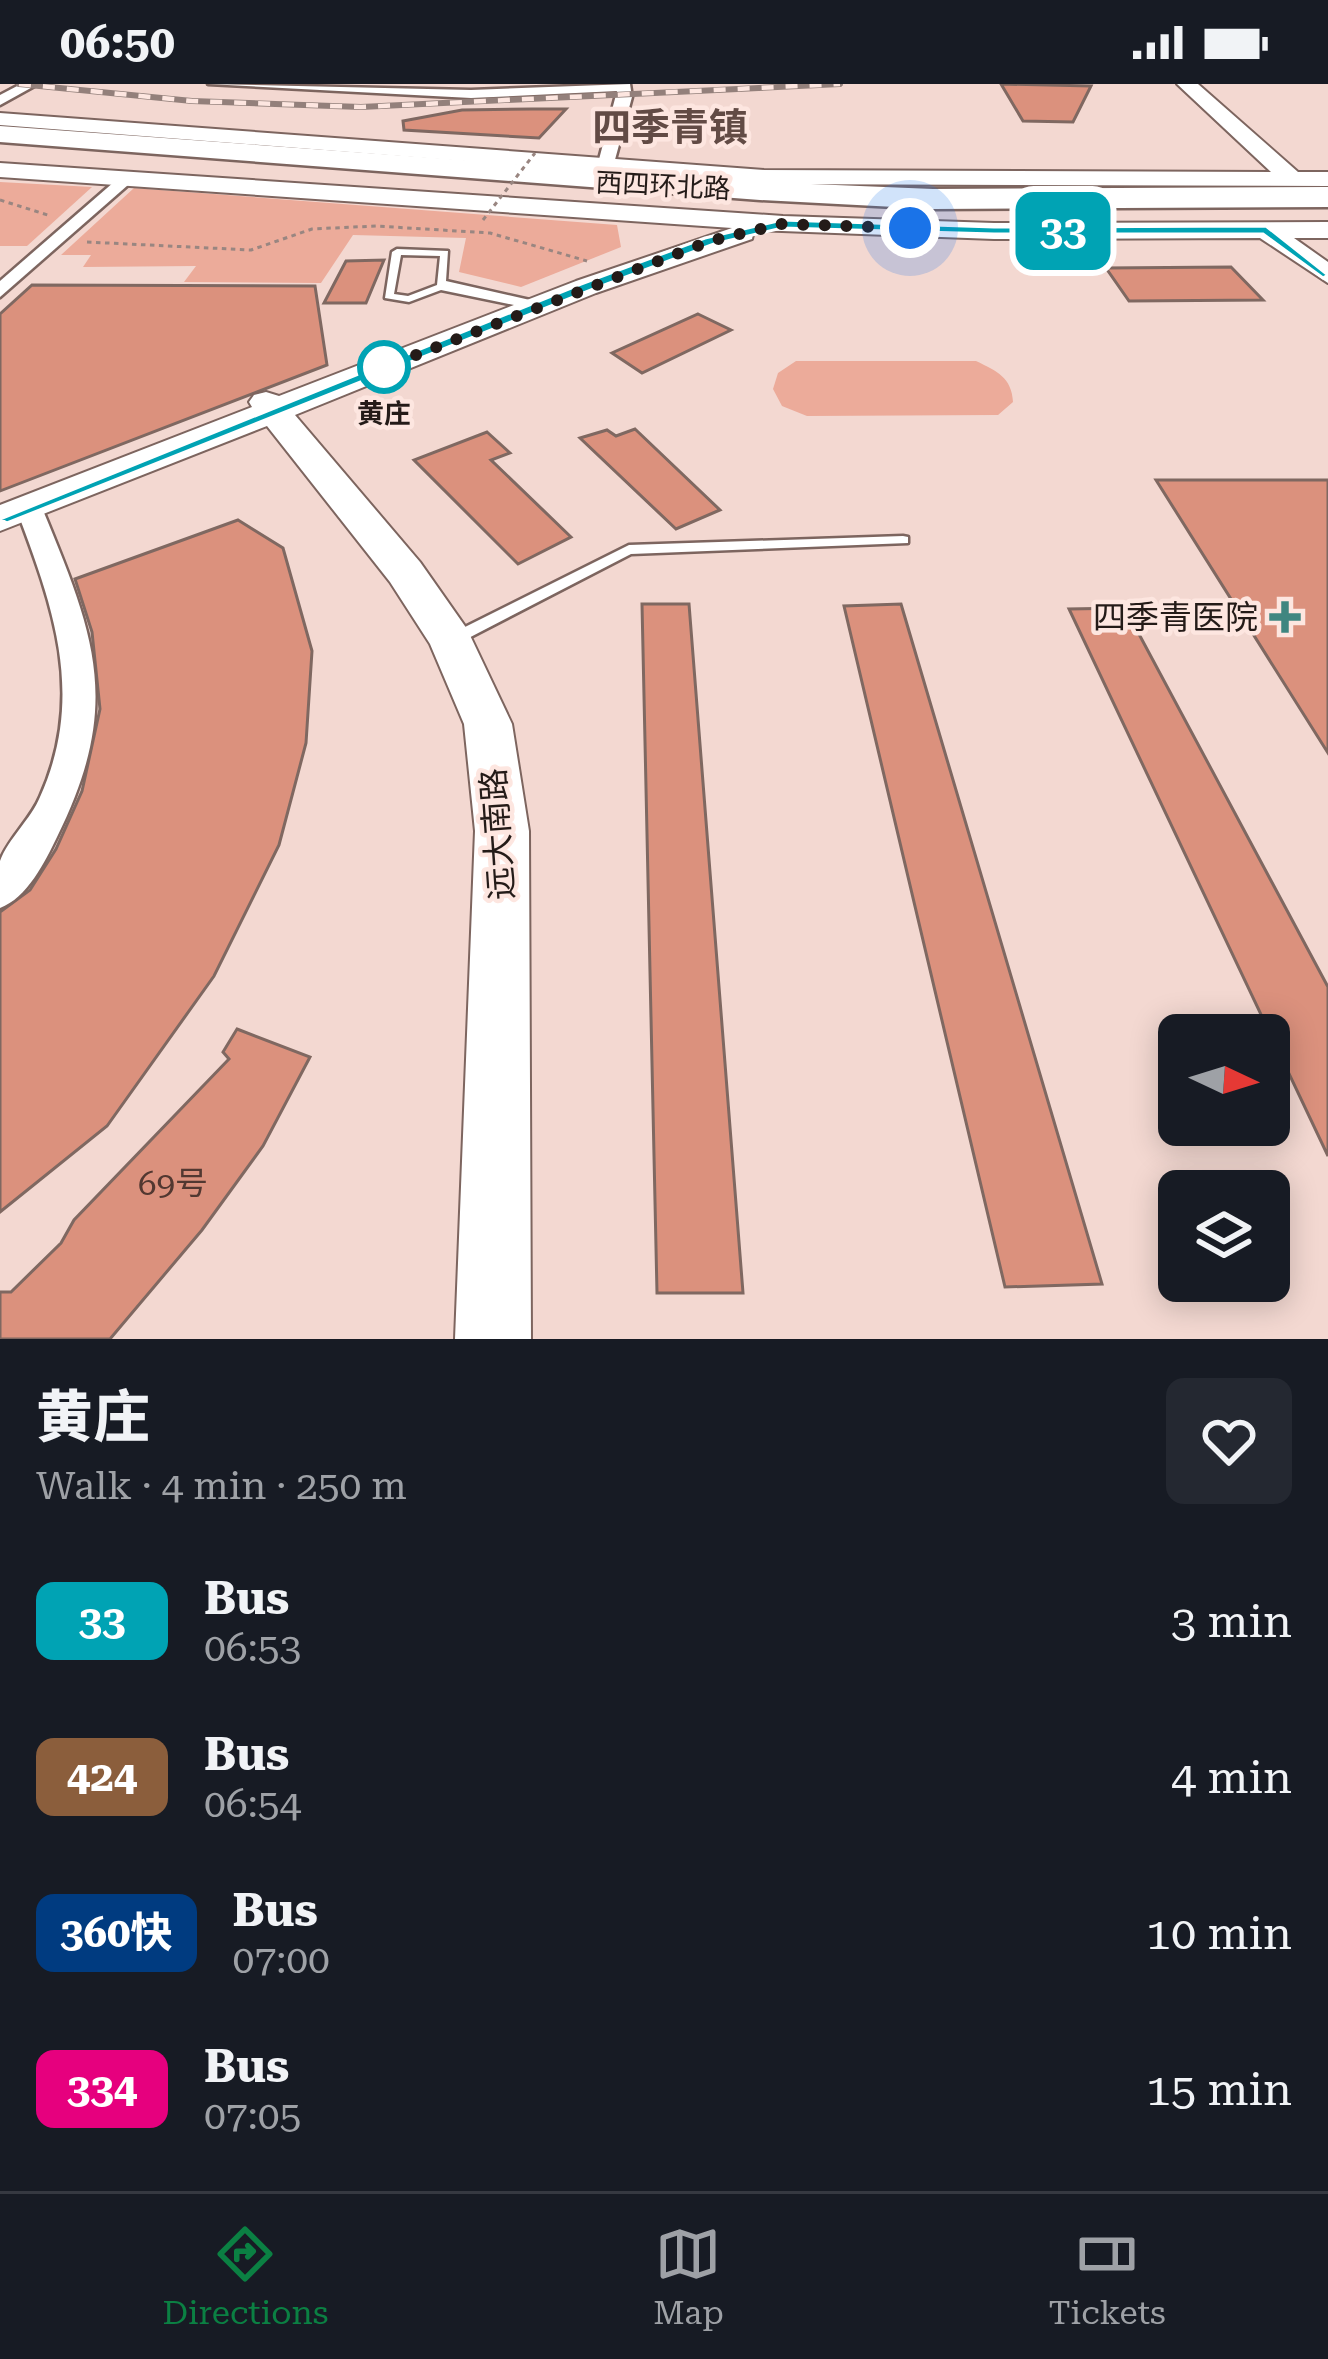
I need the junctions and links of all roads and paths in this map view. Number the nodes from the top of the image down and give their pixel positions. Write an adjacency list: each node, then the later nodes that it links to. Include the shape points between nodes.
1 (31, 84): 5 (street)
2 (215, 84): 4 (street, via 471,94)
3 (1187, 84): 13 (street)
4 (623, 86): 9 (street)
5 (0, 100)
6 (2, 134): 7 (street, 西四环北路); 10 (highway, 西四环北路)
7 (407, 152): 9 (street, 西四环北路); 10 (highway)
8 (535, 153): 18 (path, bridge)
9 (605, 167): 13 (street, 西四环北路, via 920,182)
10 (302, 168): 15 (highway); 19 (highway, 西四环北路)
11 (0, 170): 12 (street, 西四环北路)
12 (128, 178): 15 (street, 西四环北路); 21 (street)
13 (1292, 178): 14 (street, 西四环北路)
14 (1328, 178)
15 (434, 197): 17 (street, 西四环北路)
16 (0, 200): 21 (path, via 48,213)
17 (619, 216): 20 (street, 西四环北路); 26 (street, via 644,231 641,250)
18 (483, 220)
19 (1328, 220): 22 (street, 西四环北路)
20 (782, 224): 22 (street, 西四环北路); 27 (street, via 710,241)
21 (69, 230): 23 (path, via 82,231 89,245 251,250 312,229 490,233); 25 (street)
22 (1266, 230): 24 (street)
23 (595, 263)
24 (1328, 275)
25 (0, 291)
26 (522, 301): 26 (lane, via 441,283 445,253 398,252 388,296 409,299 440,287); 27 (street)
27 (269, 406): 28 (street); 30 (street, 远大南路)
28 (6, 514): 31 (street, via 76,637 82,688 80,730 52,815)
29 (903, 539): 30 (lane, via 629,550)
30 (451, 640): 32 (street, 远大南路, via 488,724 502,832)
31 (0, 890)
32 (493, 1339)

